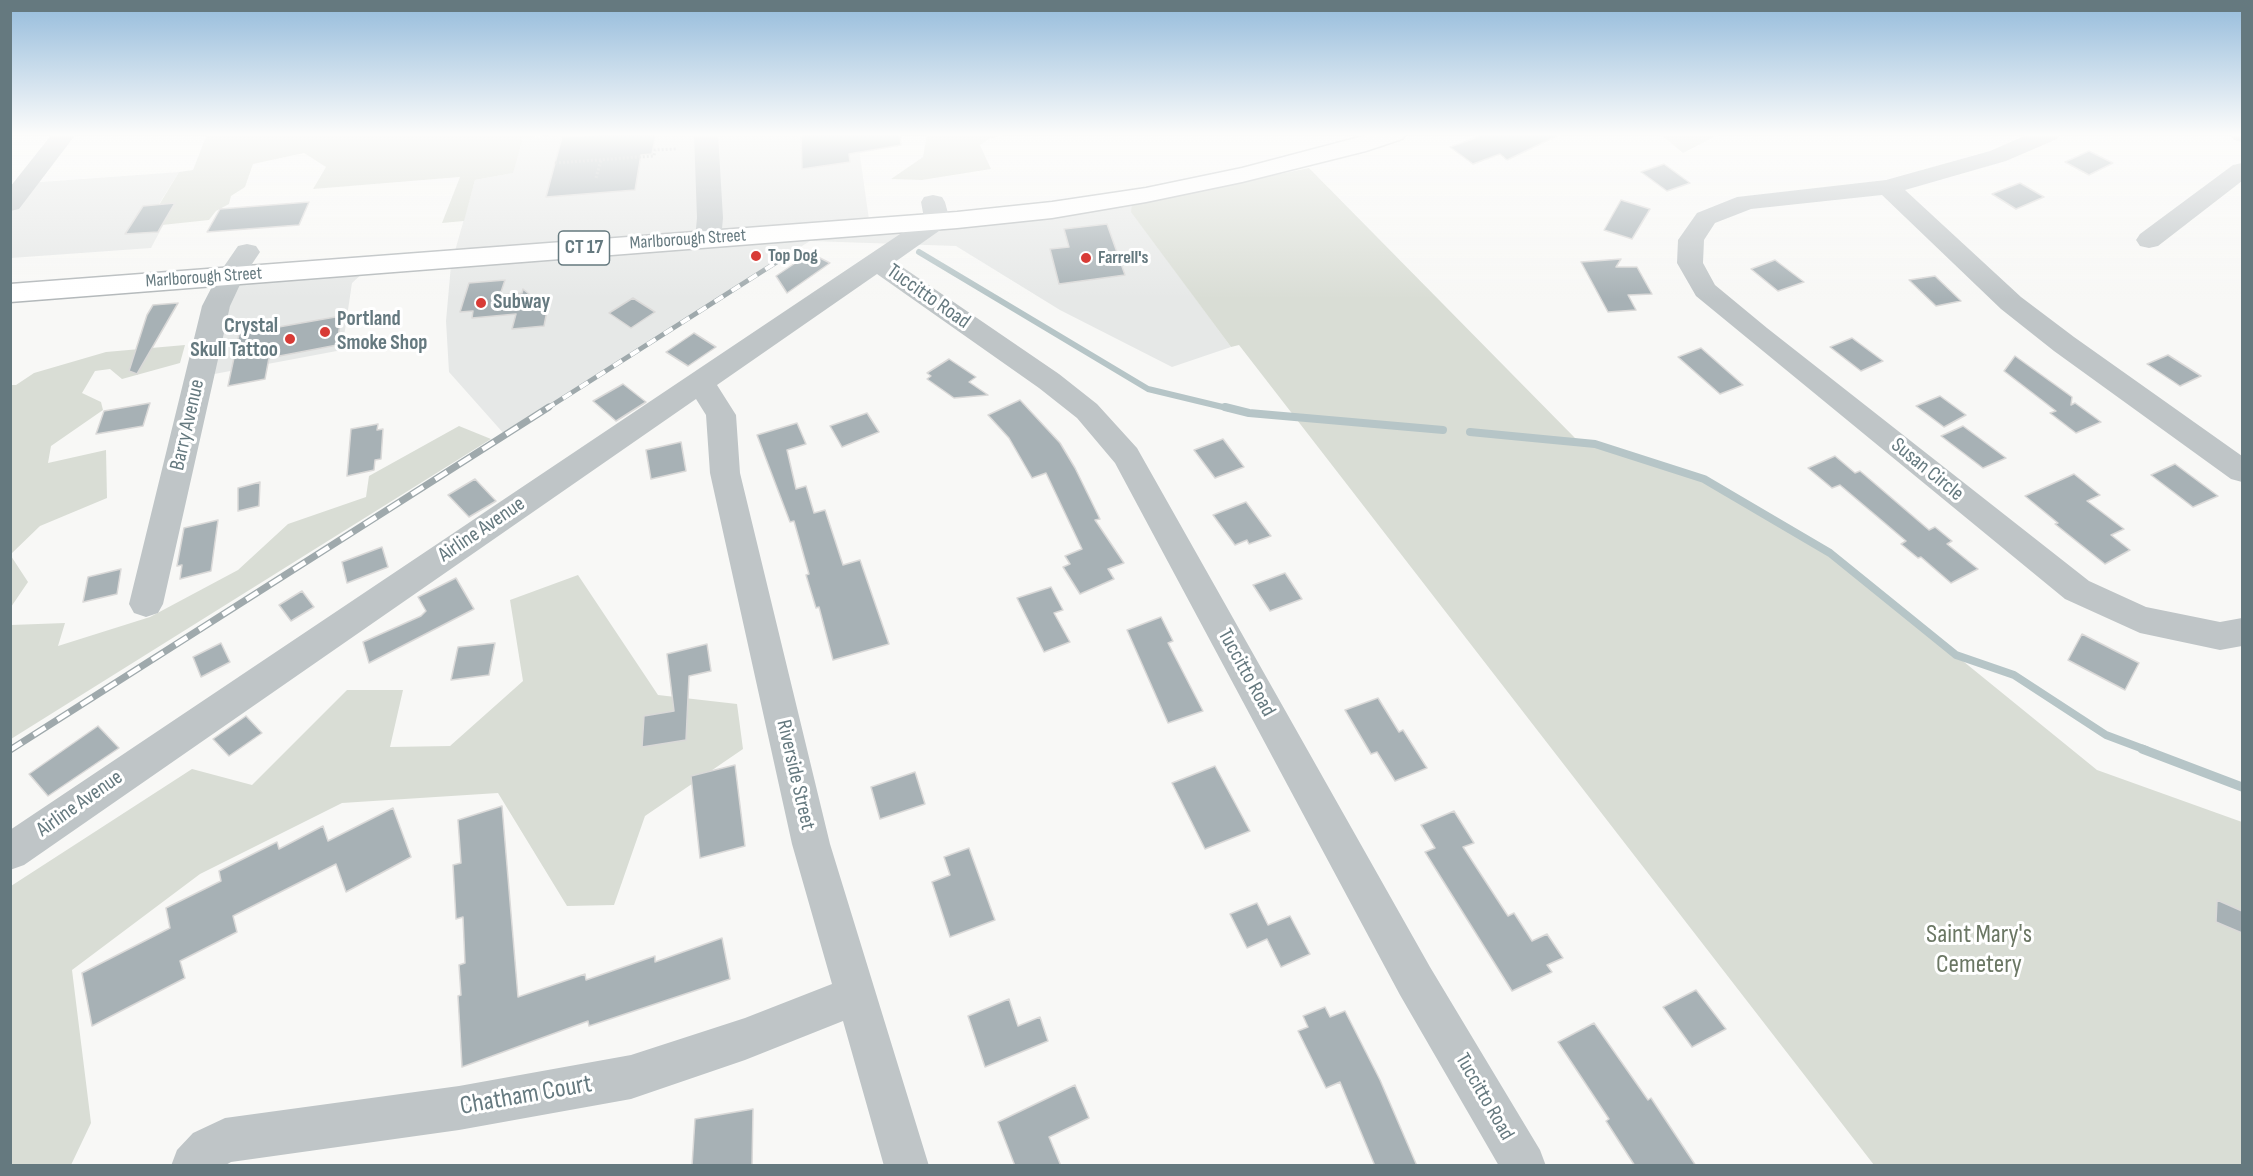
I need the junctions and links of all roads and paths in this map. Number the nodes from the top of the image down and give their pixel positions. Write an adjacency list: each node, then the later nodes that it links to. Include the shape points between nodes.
1 (22, 189): 8 (street)
2 (708, 189): 10 (street)
3 (1058, 189): 9 (highway, Marlborough Street / CT 17)
4 (1174, 189): 9 (highway, Marlborough Street / CT 17, via 1052,210)
5 (1870, 189): 19 (street, Susan Circle, via 1746,202 1706,218 1691,240 1689,263 1705,290 1757,334 2077,590 2140,619 2220,636)
6 (1890, 189): 17 (street, via 2011,303)
7 (2217, 189): 11 (street)
8 (10, 204)
9 (935, 211): 10 (highway, Marlborough Street / CT 17); 12 (street, Airline Avenue)
10 (709, 228): 13 (highway, Marlborough Street / CT 17)
11 (2149, 240)
12 (877, 262): 16 (street, Airline Avenue); 24 (street, Tuccitto Road, via 1050,381 1087,411 1126,456 1415,981)
13 (239, 264): 14 (highway, Marlborough Street / CT 17); 15 (highway, Marlborough Street / CT 17); 18 (street, Barry Avenue, via 216,306)
14 (10, 270)
15 (10, 292)
16 (700, 382): 20 (street, Airline Avenue); 21 (street, Riverside Street, via 721,415 725,472 811,844)
17 (2242, 471)
18 (146, 604)
19 (2242, 632)
20 (10, 852)
21 (856, 995): 22 (street, Chatham Court, via 746,1039 631,1077 459,1108 225,1140 209,1149); 23 (street, Riverside Street)
22 (194, 1166)
23 (907, 1166)
24 (1524, 1166)

